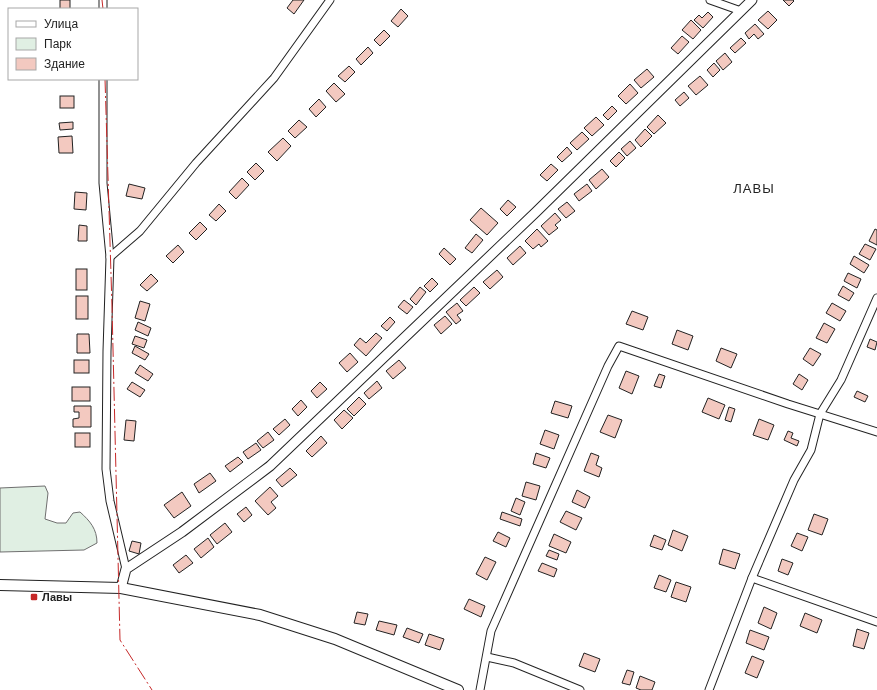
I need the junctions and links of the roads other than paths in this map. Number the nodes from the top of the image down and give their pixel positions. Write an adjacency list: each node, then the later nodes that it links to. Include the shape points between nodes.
1 (330, 0): 6 (street, via 274,78 196,164 140,231)
2 (710, 0): 4 (street)
3 (752, 0): 4 (street)
4 (741, 11): 10 (street, via 536,212 270,466 182,532)
5 (103, 80): 6 (street, via 103,183)
6 (110, 257): 10 (street, via 106,469 110,501)
7 (877, 298): 8 (street, via 841,380)
8 (820, 414): 9 (street); 11 (street, via 811,450 794,480); 15 (street, via 619,346 491,631)
9 (877, 432)
10 (126, 569): 13 (street)
11 (752, 578): 14 (street); 19 (street)
12 (0, 585): 13 (main road)
13 (121, 588): 16 (main road, via 260,615 335,639)
14 (877, 622)
15 (487, 657): 17 (street); 18 (street, via 514,663)
16 (458, 690)
17 (480, 690)
18 (580, 690)
19 (709, 690)

